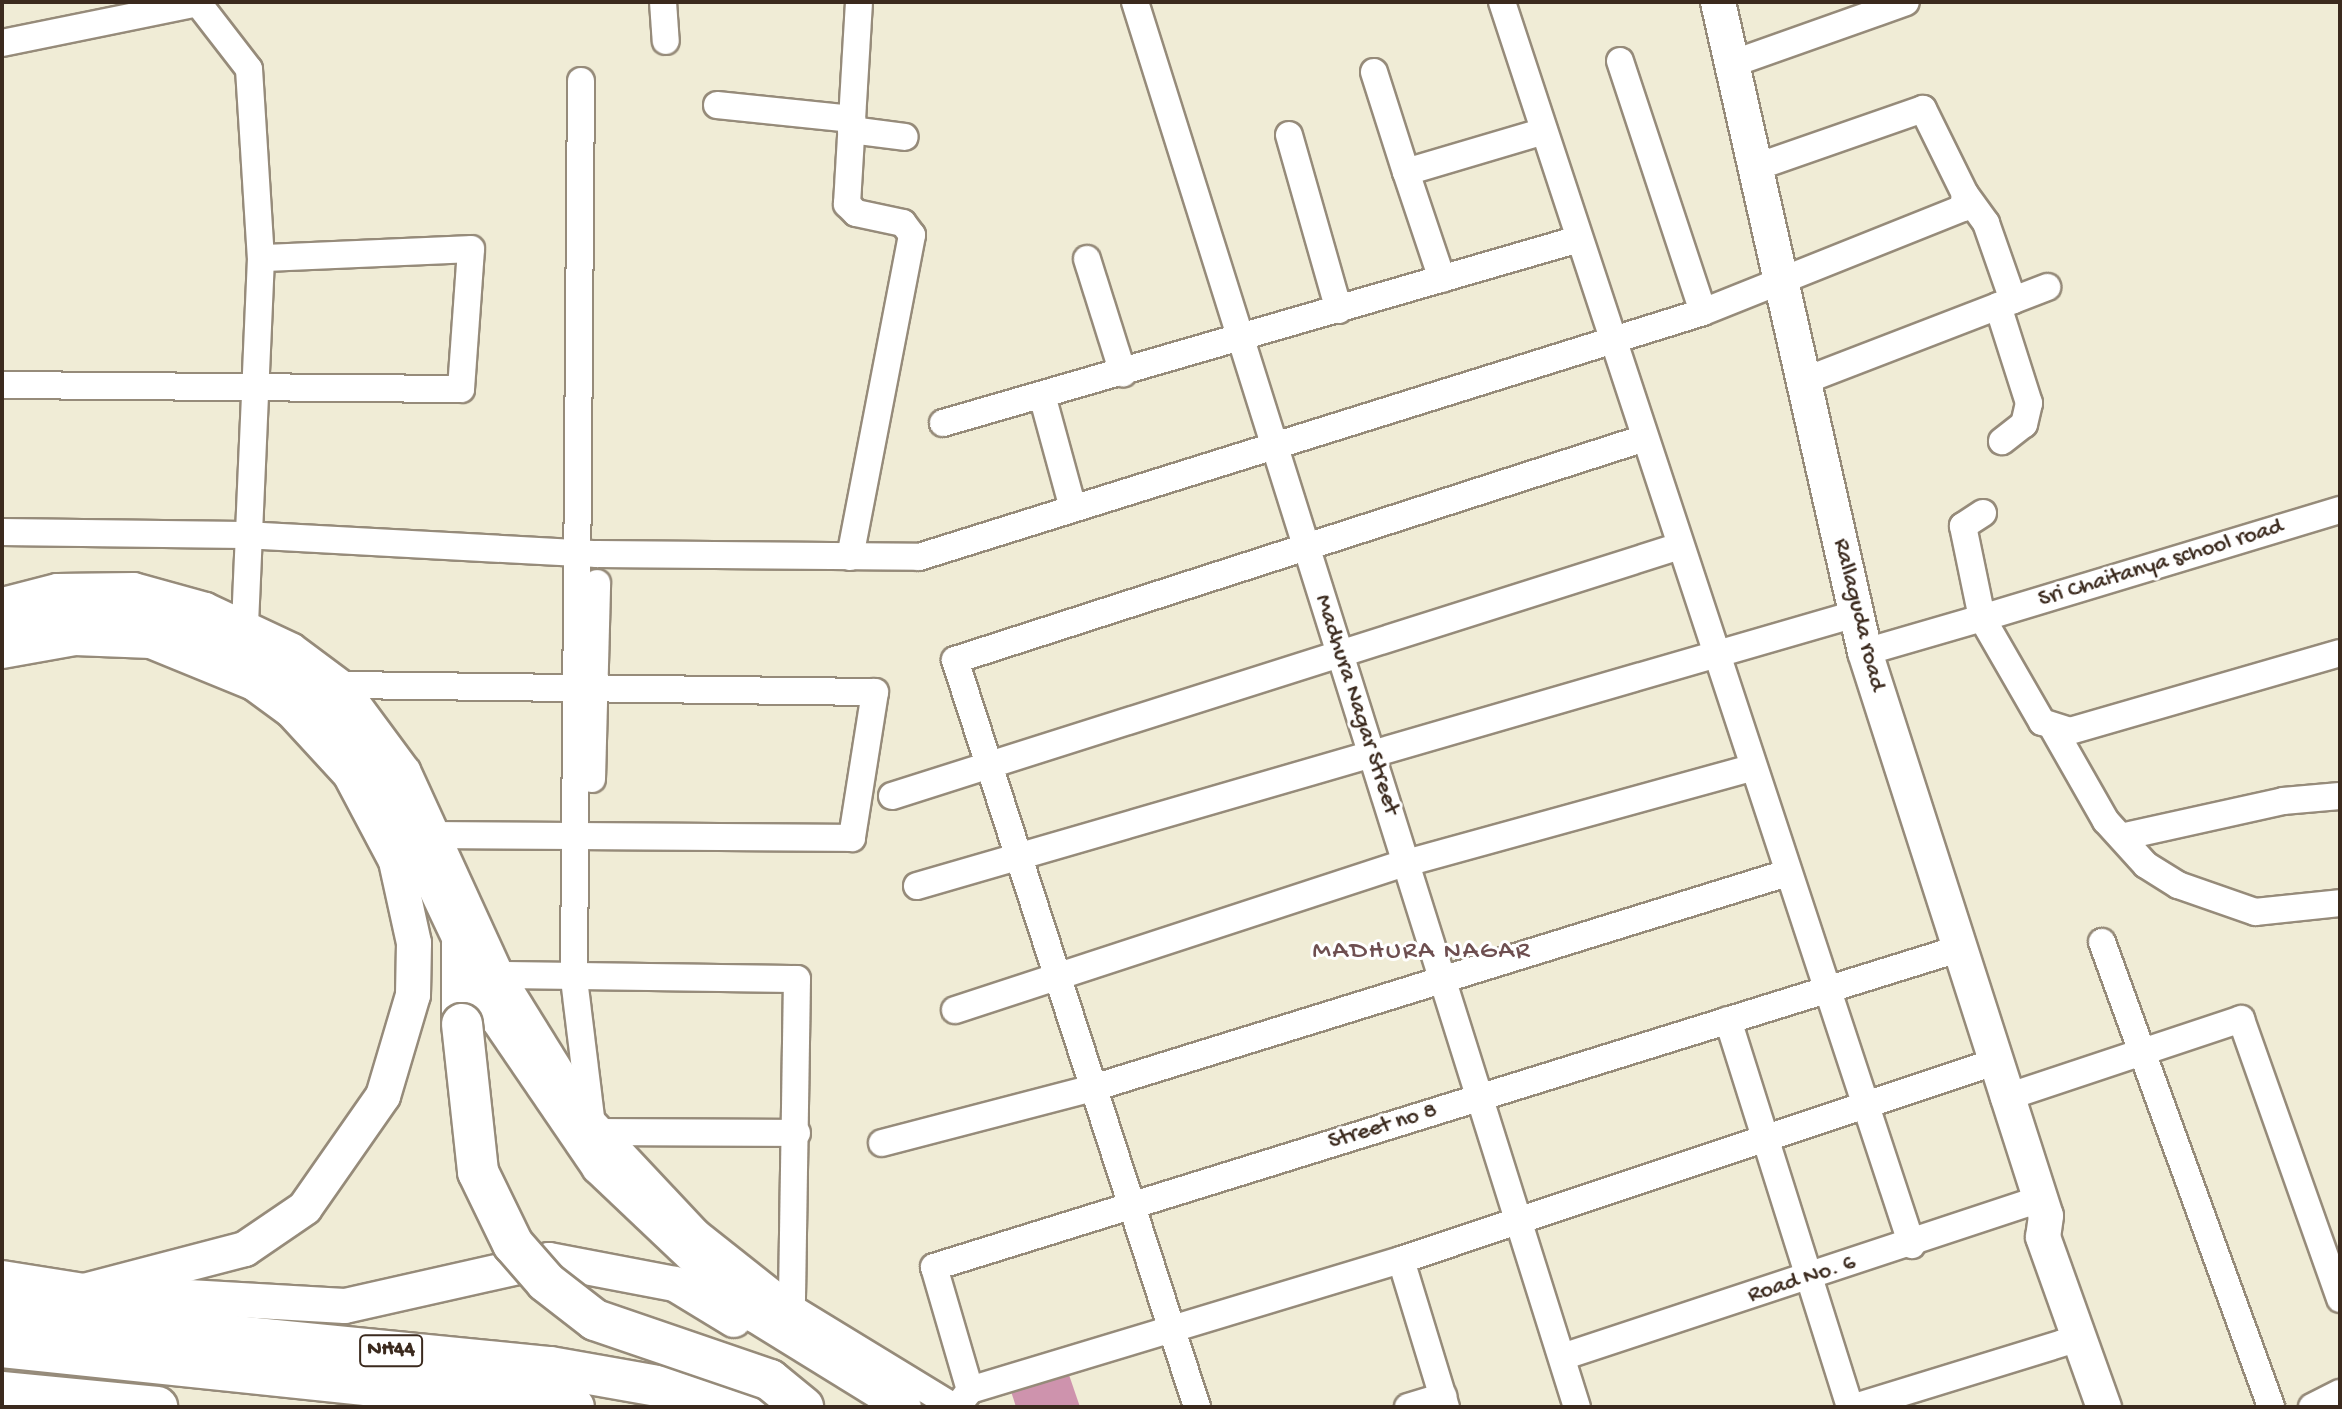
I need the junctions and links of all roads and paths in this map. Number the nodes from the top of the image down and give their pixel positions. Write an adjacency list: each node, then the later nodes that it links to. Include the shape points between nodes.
1 (663, 2): 8 (street)
2 (859, 2): 15 (street)
3 (1135, 2): 31 (street, Madhura Nagar Street)
4 (1502, 2): 16 (street)
5 (1718, 2): 11 (main road, Rallaguda road)
6 (198, 3): 9 (street); 23 (street, via 240,50 252,79)
7 (1895, 4): 11 (street)
8 (666, 41)
9 (2, 43)
10 (1620, 61): 30 (street)
11 (1737, 62): 19 (main road, Rallaguda road)
12 (1374, 72): 20 (street)
13 (581, 81): 49 (street)
14 (717, 105): 15 (street)
15 (852, 124): 18 (street); 50 (street, via 850,209 903,223 912,235)
16 (1544, 131): 20 (street); 22 (street)
17 (1289, 135): 29 (street)
18 (905, 137)
19 (1754, 168): 21 (street, via 1923,109); 26 (main road, Rallaguda road)
20 (1406, 172): 25 (street)
21 (1965, 194): 26 (street, via 1954,215); 28 (street, via 1986,223)
22 (1579, 239): 25 (street); 32 (street)
23 (261, 258): 36 (street); 36 (street, via 471,249 461,389)
24 (1087, 259): 33 (street)
25 (1442, 279): 29 (street)
26 (1779, 283): 30 (street); 34 (main road, Rallaguda road)
27 (2047, 287): 28 (street)
28 (2005, 303): 34 (street); 40 (street, via 2029,403 2024,424)
29 (1339, 310): 31 (street)
30 (1703, 312): 32 (street)
31 (1240, 338): 33 (street); 41 (street, Madhura Nagar Street)
32 (1613, 341): 39 (street); 41 (street)
33 (1123, 373): 37 (street)
34 (1801, 382): 52 (main road, Rallaguda road)
35 (2, 385): 36 (street)
36 (252, 389): 46 (street)
37 (1042, 395): 38 (street); 42 (street)
38 (943, 423)
39 (1645, 438): 47 (street); 48 (street)
40 (2002, 441)
41 (1273, 444): 42 (street); 47 (street, Madhura Nagar Street)
42 (1073, 508): 50 (street, via 919,557)
43 (2340, 510): 53 (street, Sri Chaitanya school road)
44 (1983, 513): 53 (street, via 1963,526)
45 (2, 532): 46 (street)
46 (244, 535): 49 (street); 55 (street)
47 (1305, 543): 60 (street, Madhura Nagar Street); 65 (street, via 955,660)
48 (1680, 546): 57 (street); 60 (street)
49 (588, 553): 50 (street); 62 (street)
50 (850, 557)
51 (2, 601): 55 (street, via 57,587 134,586)
52 (1855, 614): 57 (street); 58 (main road, Rallaguda road)
53 (1982, 618): 58 (street, Sri Chaitanya school road); 63 (street)
54 (2, 622): 78 (main road, via 88,607 138,612 230,639 278,668 328,707 381,773)
55 (245, 625): 61 (street, via 293,647)
56 (2, 651): 104 (main road, via 75,638 151,641 254,683 292,711 350,774 396,861 414,943 413,995 383,1096 305,1208 245,1249)
57 (1714, 651): 64 (street); 66 (street)
58 (1865, 652): 79 (main road, Rallaguda road)
59 (2340, 653): 63 (street)
60 (1340, 656): 64 (street, Madhura Nagar Street); 65 (street)
61 (344, 685): 62 (street); 69 (street, via 407,770)
62 (585, 688): 70 (street); 70 (street, via 875,692 852,838)
63 (2054, 730): 71 (street, via 2085,792)
64 (1371, 752): 72 (street); 73 (street, Madhura Nagar Street)
65 (990, 767): 67 (street); 72 (street)
66 (1752, 768): 73 (street); 74 (street)
67 (892, 796)
68 (2340, 796): 71 (street, via 2283,801)
69 (441, 835): 70 (street); 80 (street)
70 (582, 836): 82 (street)
71 (2121, 837): 76 (street, via 2146,865 2212,902 2255,912)
72 (1019, 856): 75 (street); 81 (street)
73 (1406, 863): 81 (street); 83 (street, Madhura Nagar Street)
74 (1787, 873): 83 (street); 84 (street)
75 (917, 886)
76 (2340, 903)
77 (2102, 942): 87 (street)
78 (462, 943): 121 (highway, bridge, via 462,1024 478,1172 513,1244 546,1282 595,1320 770,1380); 123 (main road, via 525,1067 619,1189 755,1315)
79 (1955, 950): 84 (street, Street no 8); 88 (main road, Rallaguda road)
80 (501, 975): 82 (street); 93 (street)
81 (1057, 976): 85 (street); 89 (street)
82 (581, 978): 93 (street); 94 (street, via 797,979)
83 (1443, 980): 89 (street); 90 (street, Madhura Nagar Street)
84 (1824, 990): 86 (street, Street no 8); 92 (street)
85 (955, 1010)
86 (1728, 1020): 90 (street, Street no 8); 95 (street)
87 (2146, 1050): 91 (street); 105 (street, via 2241,1019); 130 (street)
88 (1994, 1062): 91 (main road, Rallaguda road); 92 (street)
89 (1093, 1088): 96 (street); 97 (street)
90 (1480, 1097): 97 (street, Street no 8); 98 (street, Madhura Nagar Street)
91 (2004, 1098): 99 (main road, Rallaguda road)
92 (1863, 1104): 95 (street); 100 (street)
93 (597, 1126): 94 (street); 106 (street, via 696,1232)
94 (797, 1133): 106 (street)
95 (1765, 1138): 98 (street); 103 (street)
96 (882, 1143)
97 (1131, 1205): 108 (street); 115 (street, Street no 8, via 934,1267)
98 (1519, 1220): 101 (street); 111 (street, Madhura Nagar Street)
99 (2047, 1220): 100 (street, Road No. 6); 109 (main road, Rallaguda road); 129 (main road, Rallaguda road)
100 (1912, 1245): 103 (street, Road No. 6)
101 (1401, 1260): 108 (street); 116 (street)
102 (2, 1278): 104 (main road)
103 (1809, 1278): 111 (street, Road No. 6); 127 (street)
104 (84, 1291): 122 (main road, via 345,1306 487,1269 549,1260 609,1267 675,1284)
105 (2340, 1299)
106 (792, 1308): 115 (street)
107 (2, 1313): 120 (highway, NH44, via 550,1367)
108 (1170, 1326): 115 (street); 124 (street)
109 (2079, 1338): 127 (street); 128 (main road, Rallaguda road)
110 (2, 1347): 114 (highway, NH44)
111 (1562, 1357): 126 (street, Madhura Nagar Street)
112 (2, 1392): 117 (highway)
113 (2340, 1393): 131 (street)
114 (493, 1396): 118 (highway); 119 (highway, NH44)
115 (960, 1401)
116 (1444, 1401): 125 (street)
117 (157, 1407)
118 (441, 1407)
119 (574, 1407)
120 (777, 1407)
121 (803, 1407)
122 (877, 1407)
123 (904, 1407)
124 (1197, 1407)
125 (1408, 1407)
126 (1577, 1407)
127 (1852, 1407)
128 (2104, 1407)
129 (2122, 1407)
130 (2271, 1407)
131 (2312, 1407)

